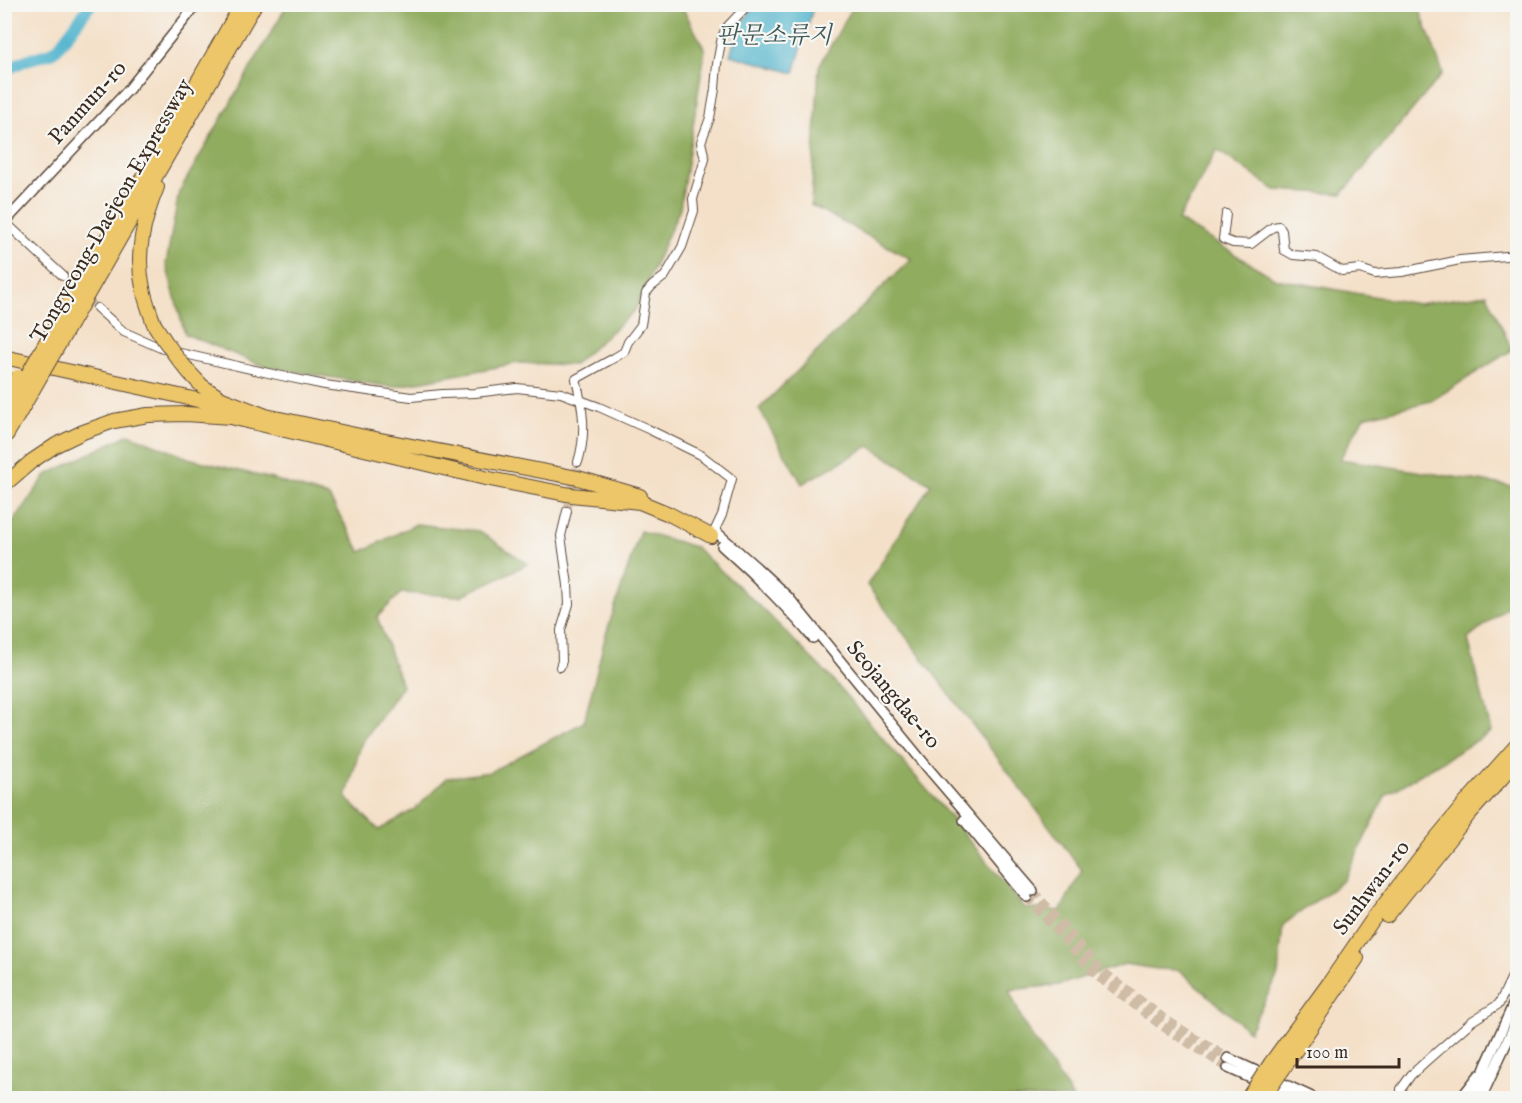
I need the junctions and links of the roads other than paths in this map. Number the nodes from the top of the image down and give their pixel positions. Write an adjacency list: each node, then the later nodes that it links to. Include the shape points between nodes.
1 (196, 4): 7 (street, Panmun-ro, via 129,90)
2 (242, 4): 11 (highway, Tongyeong–Daejeon Expressway)
3 (255, 4): 5 (highway, Tongyeong–Daejeon Expressway)
4 (746, 4): 15 (street, via 722,37 710,118 701,142 705,159 682,247 665,276 646,293 641,325 624,352 576,379)
5 (174, 146): 11 (highway, Tongyeong–Daejeon Expressway); 17 (highway, bridge, via 146,214 142,236 143,289 154,324 166,345 202,386 222,399)
6 (1226, 214): 8 (street, via 1223,239 1251,244 1279,226 1284,250 1293,255 1317,257 1341,271 1402,272 1460,260)
7 (5, 223): 9 (street)
8 (1518, 255)
9 (63, 276)
10 (97, 308): 15 (street, via 124,332 163,349 316,383 411,398 517,388 561,393)
11 (66, 320): 14 (highway, bridge); 16 (highway, Tongyeong–Daejeon Expressway, bridge)
12 (4, 357): 17 (highway)
13 (4, 365): 18 (highway)
14 (4, 395)
15 (582, 401): 20 (street, via 583,447); 23 (street, via 701,455 732,479)
16 (9, 415): 19 (highway, Tongyeong–Daejeon Expressway)
17 (266, 416): 23 (highway, via 578,478 642,497)
18 (231, 417): 21 (highway, via 148,415 114,421 56,445); 23 (highway, via 485,478 571,495 640,502)
19 (4, 439)
20 (578, 462)
21 (4, 485)
22 (567, 511): 24 (street, via 561,536 569,604 561,630)
23 (713, 534): 27 (street, Seojangdae-ro, via 785,605)
24 (560, 667)
25 (1518, 744): 32 (highway, Sunhwan-ro, via 1423,854 1371,922)
26 (1518, 760): 32 (highway, Sunhwan-ro, via 1376,930)
27 (1030, 894)
28 (1517, 967): 37 (street, via 1499,1004 1472,1021 1411,1076 1401,1089)
29 (1518, 994): 31 (street)
30 (1518, 1018): 39 (street)
31 (1487, 1063): 38 (street); 39 (street)
32 (1277, 1066): 33 (highway, bridge); 34 (highway, bridge)
33 (1247, 1098)
34 (1263, 1098)
35 (1295, 1098): 36 (street, via 1228,1063)
36 (1314, 1098)
37 (1401, 1098)
38 (1461, 1098)
39 (1479, 1098)

